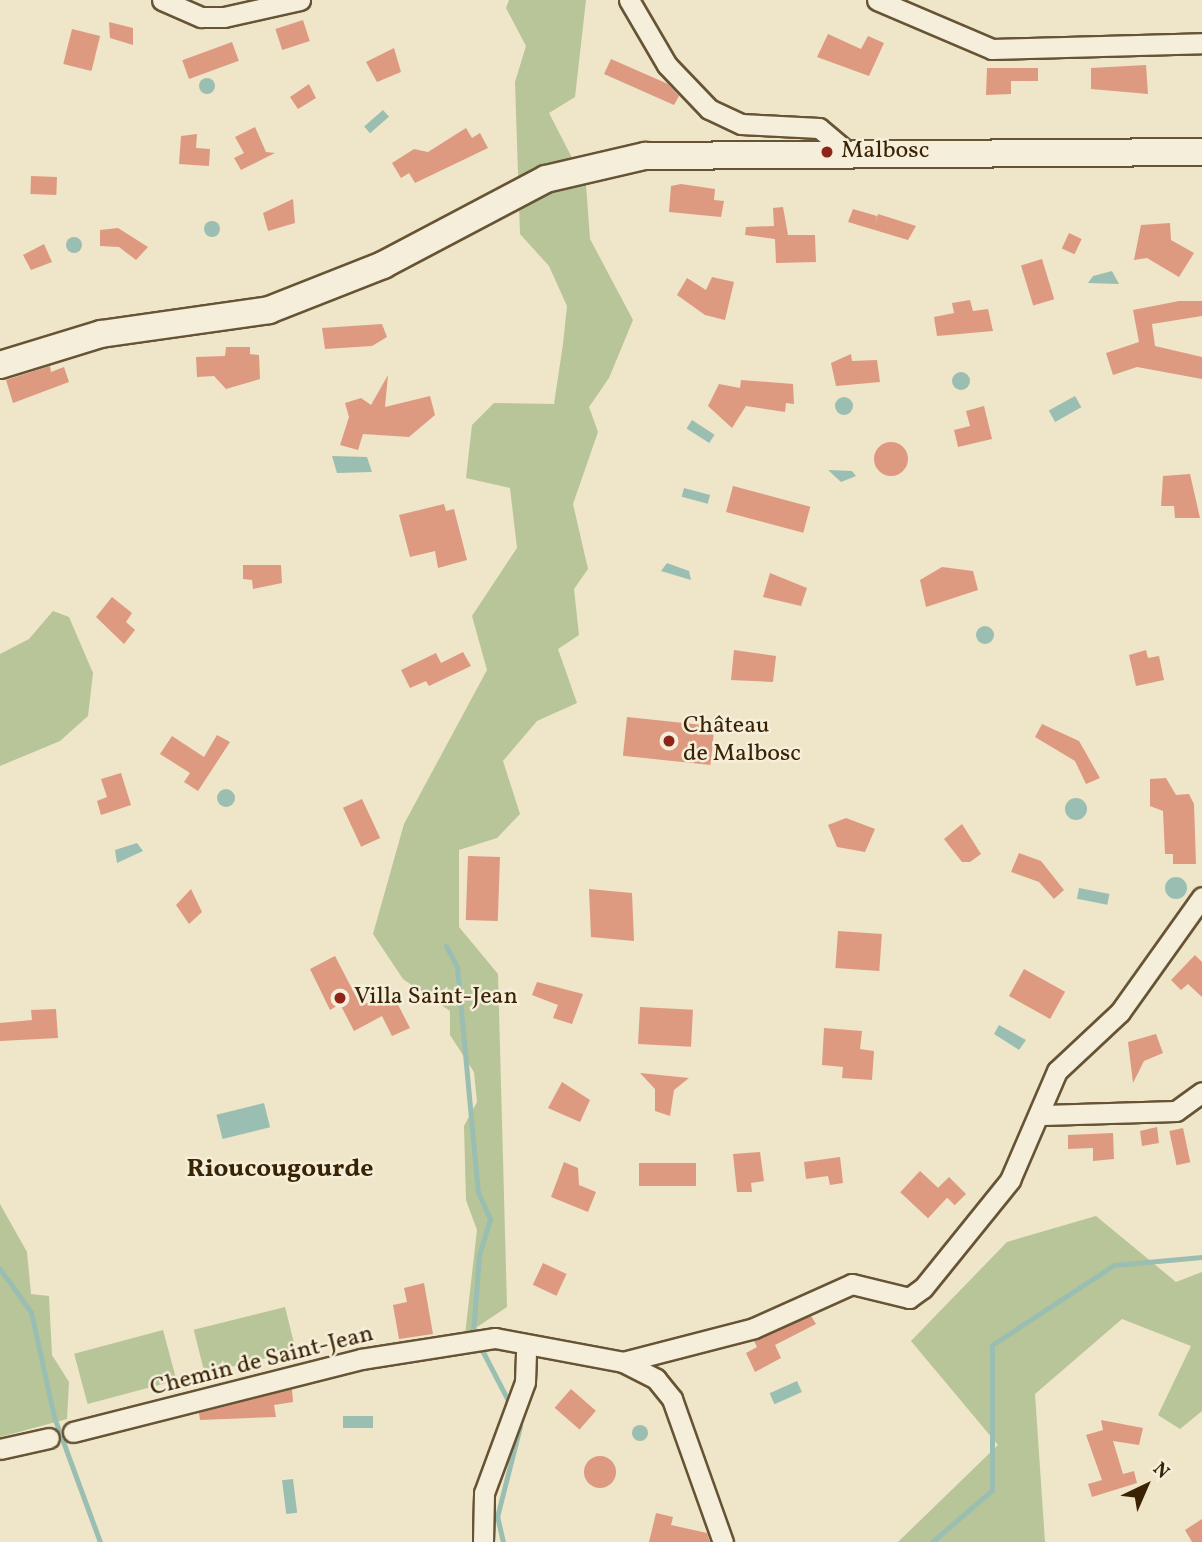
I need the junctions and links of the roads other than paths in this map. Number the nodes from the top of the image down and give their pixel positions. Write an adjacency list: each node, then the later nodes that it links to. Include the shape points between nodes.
1 (162, 0): 2 (street, via 201,17 224,17)
2 (300, 0)
3 (629, 0): 6 (street, via 667,65 709,109 741,124 819,128)
4 (877, 0): 5 (street, via 992,50 1109,48 1169,39)
5 (1202, 43)
6 (848, 152): 7 (main road); 8 (main road, via 645,156 547,179 383,265 269,310 102,334)
7 (1202, 152)
8 (0, 365)
9 (1202, 897): 11 (street, via 1120,1012 1057,1071)
10 (1202, 1092): 11 (street, via 1176,1111)
11 (1043, 1115): 13 (street, via 1010,1180 909,1298 852,1284 754,1328)
12 (526, 1346): 13 (street, Chemin de Saint-Jean); 14 (street, Chemin de Saint-Jean, via 495,1338 361,1359); 17 (street, via 525,1382 484,1493)
13 (623, 1362): 18 (street, Chemin de Saint-Jean, via 656,1379 672,1399)
14 (73, 1432)
15 (49, 1438): 16 (street)
16 (0, 1449)
17 (483, 1542)
18 (723, 1542)

